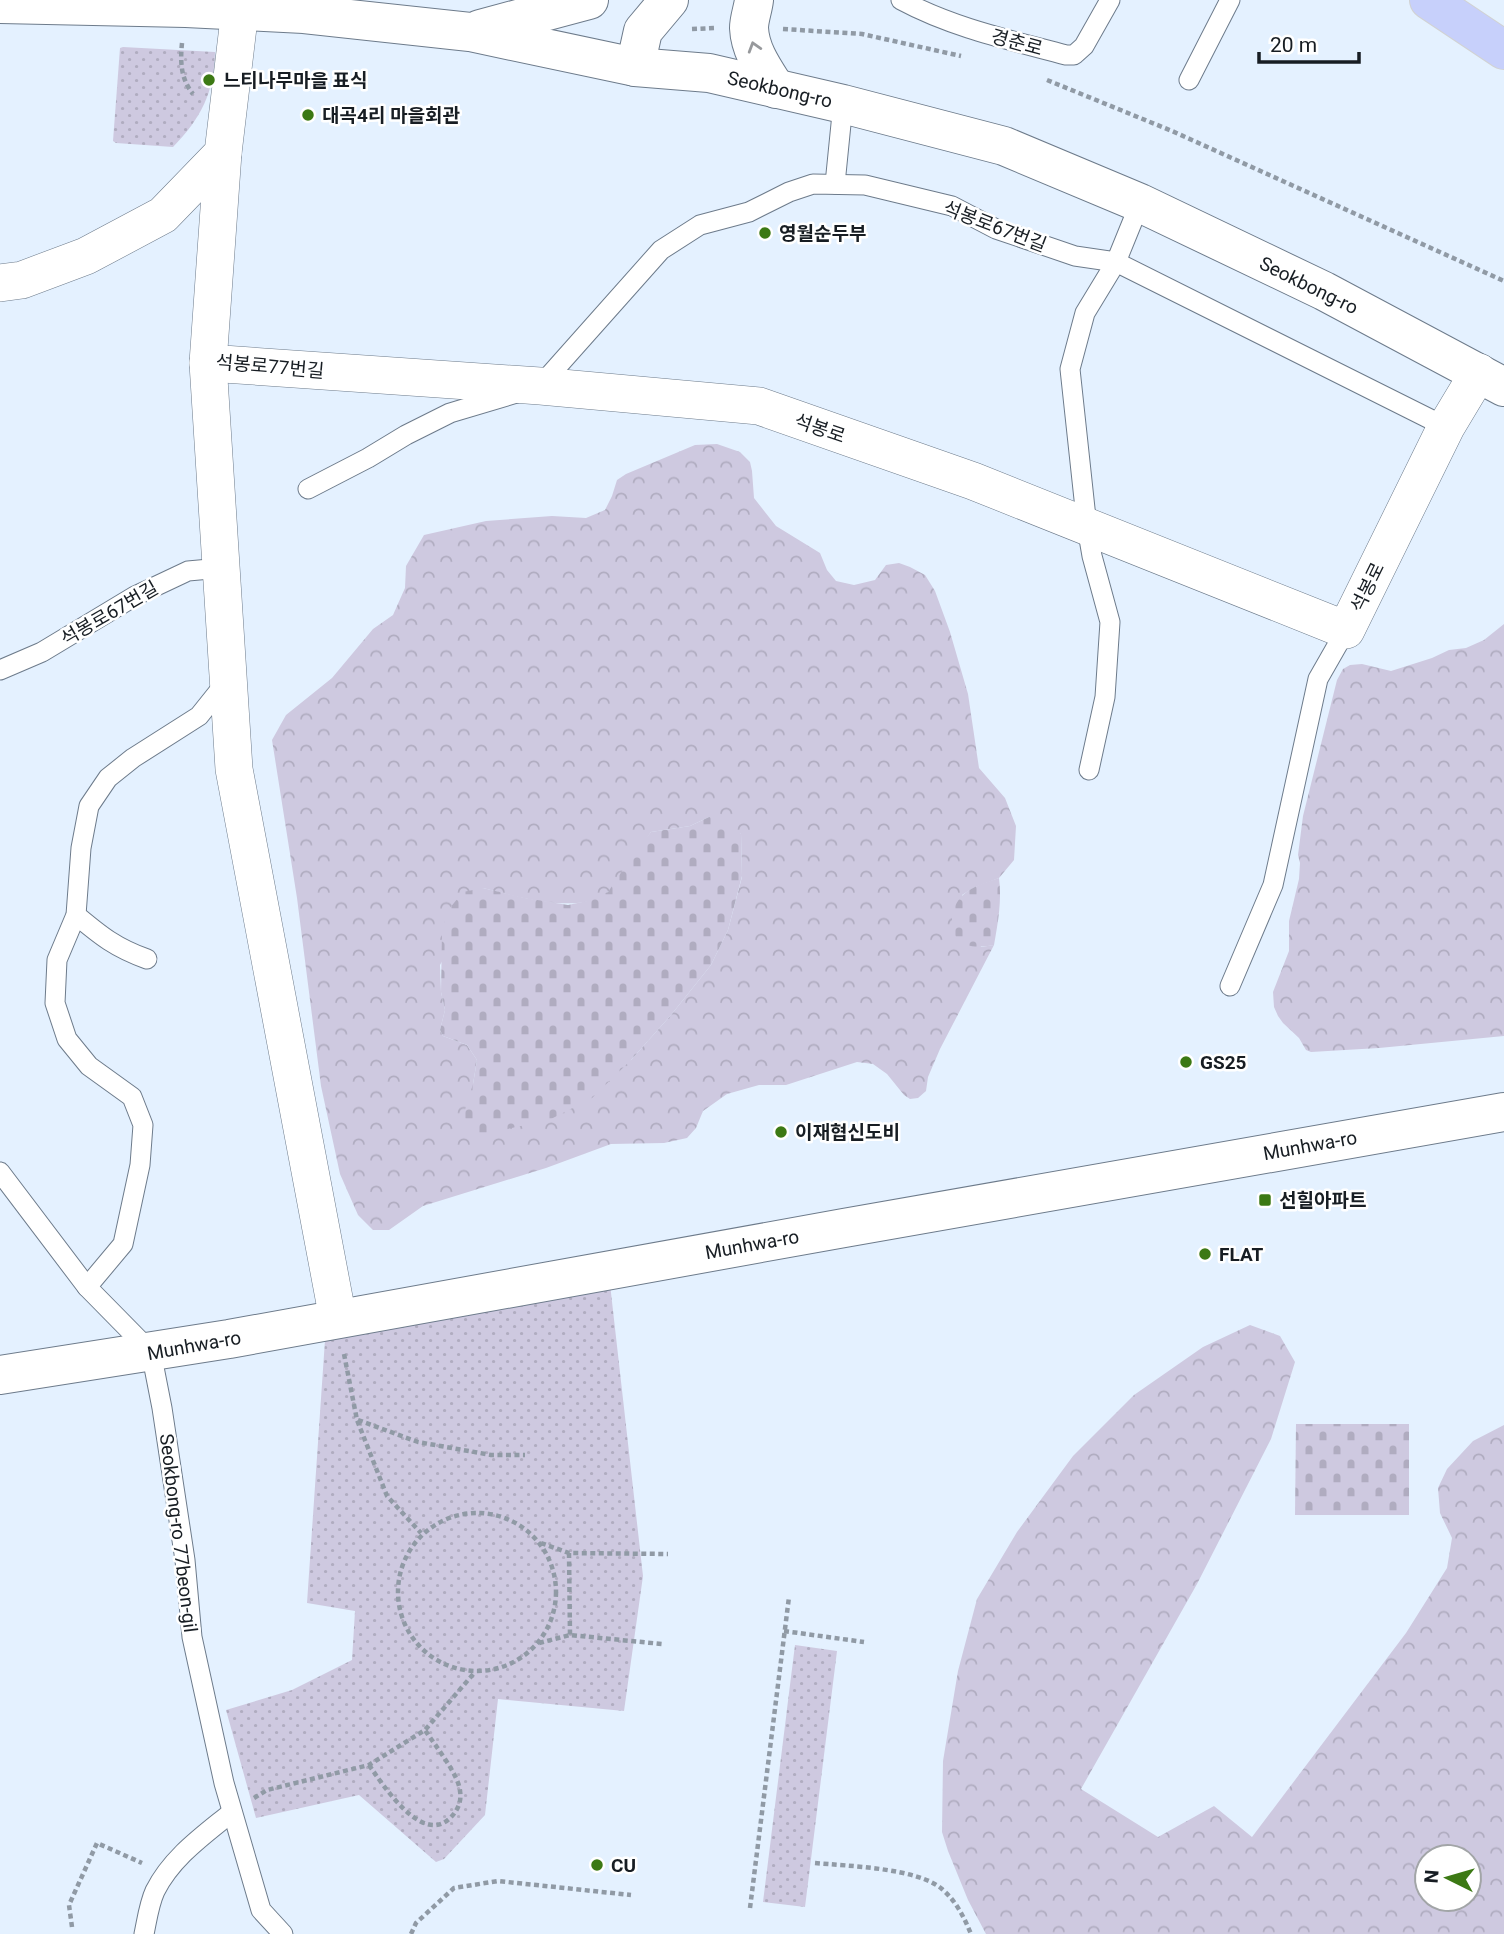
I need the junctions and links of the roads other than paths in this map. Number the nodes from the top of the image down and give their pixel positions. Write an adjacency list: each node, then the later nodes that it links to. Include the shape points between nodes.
1 (589, 0): 10 (main road)
2 (669, 0): 12 (main road)
3 (901, 0): 4 (lane, 경춘로, via 958,26 1066,55 1074,55 1084,46)
4 (1110, 0)
5 (1230, 0): 13 (lane)
6 (1429, 0): 11 (main road)
7 (0, 4): 8 (main road, Seokbong-ro)
8 (240, 10): 10 (main road, Seokbong-ro); 16 (street)
9 (752, 14): 14 (main road, one-way to 9, via 752,48)
10 (470, 32): 12 (main road, Seokbong-ro)
11 (1499, 40)
12 (639, 49): 14 (main road, Seokbong-ro)
13 (1189, 80)
14 (776, 89): 15 (main road, Seokbong-ro)
15 (843, 104): 17 (lane); 18 (main road, Seokbong-ro, via 1004,146)
16 (223, 153): 20 (street, via 163,215 86,256 22,281); 21 (street, 석봉로77번길)
17 (835, 184): 19 (lane, 석봉로67번길, via 865,185 952,206 996,229 1074,256); 23 (lane, 석봉로67번길, via 813,184 789,192 681,236 662,250)
18 (1140, 203): 19 (lane); 22 (main road, Seokbong-ro, via 1324,291)
19 (1116, 262): 24 (lane, 석봉로67번길); 26 (lane, via 1085,313 1070,369)
20 (0, 283)
21 (208, 363): 23 (street, 석봉로77번길); 27 (street)
22 (1491, 380): 24 (street, 석봉로)
23 (540, 386): 25 (lane, via 450,414); 26 (street, 석봉로, via 759,406 974,481)
24 (1446, 427): 28 (street, 석봉로)
25 (308, 489)
26 (1087, 527): 28 (street, 석봉로); 31 (lane, via 1110,622 1105,697)
27 (221, 568): 29 (lane, 석봉로67번길, via 188,570 42,652); 30 (street)
28 (1346, 630): 34 (lane, via 1318,679 1273,885)
29 (0, 670)
30 (228, 680): 32 (lane, via 199,716 108,778 89,806); 38 (street, via 234,769)
31 (1089, 770)
32 (76, 915): 33 (lane, via 106,940); 37 (lane, via 57,960 55,1003 67,1039 89,1066 132,1097 143,1125 140,1165 123,1244)
33 (147, 960)
34 (1230, 986)
35 (1504, 1112): 38 (main road, Munhwa-ro)
36 (0, 1172): 37 (lane)
37 (87, 1287): 39 (lane)
38 (338, 1319): 39 (main road, Munhwa-ro)
39 (151, 1352): 40 (main road, Munhwa-ro); 41 (lane, Seokbong-ro 77beon-gil, via 183,1546 192,1637)
40 (0, 1375)
41 (232, 1812): 42 (lane, via 166,1873 154,1894); 43 (lane, Seokbong-ro 77beon-gil, via 261,1910)
42 (144, 1934)
43 (283, 1934)

